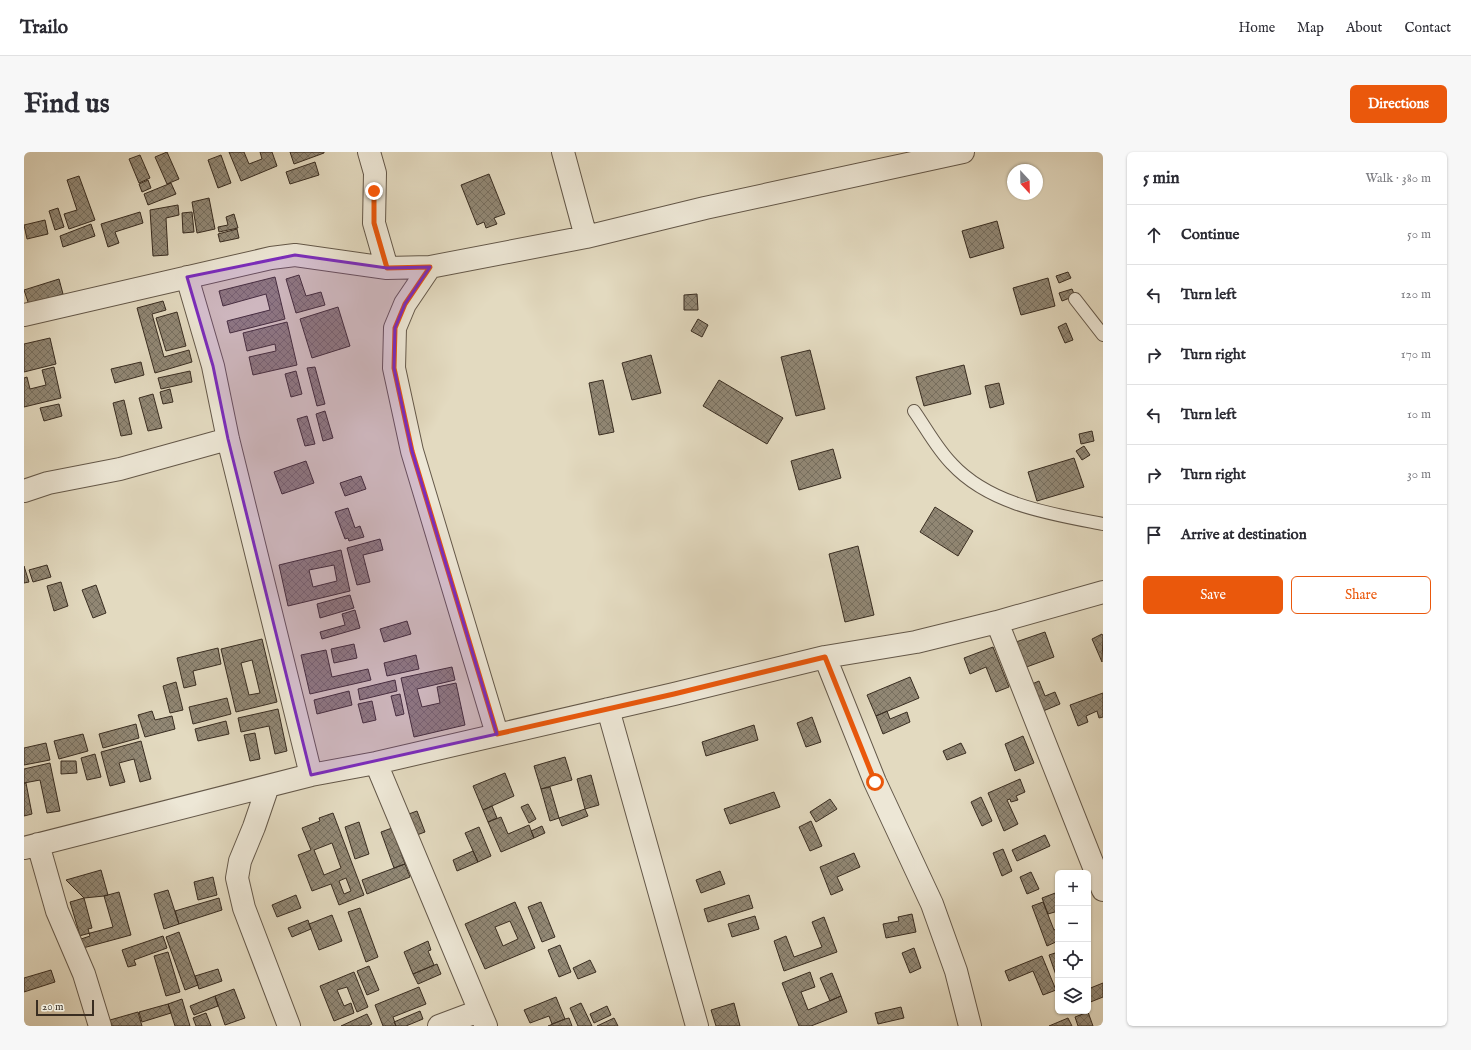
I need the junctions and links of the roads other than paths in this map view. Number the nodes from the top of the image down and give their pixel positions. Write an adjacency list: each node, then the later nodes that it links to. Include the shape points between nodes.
1 (369, 152): 6 (street, via 375,173 374,223)
2 (563, 152): 4 (street)
3 (963, 152): 4 (street, via 705,208)
4 (586, 238): 5 (street)
5 (430, 267): 6 (street); 19 (street, via 405,304 395,328 394,368 412,451)
6 (387, 268): 7 (street, via 295,255)
7 (187, 277): 9 (street); 12 (street, via 213,366)
8 (1075, 299): 10 (lane)
9 (24, 315)
10 (1103, 335)
11 (914, 411): 14 (lane, via 951,464 975,485 997,496 1052,514)
12 (228, 439): 13 (street, via 120,469 48,483); 21 (street)
13 (24, 491)
14 (1103, 524)
15 (1103, 592): 16 (street)
16 (997, 622): 17 (street, via 916,642); 24 (street)
17 (825, 657): 18 (street); 30 (street, via 875,782 932,904 956,971)
18 (608, 709): 19 (street); 29 (street)
19 (497, 734): 20 (street)
20 (376, 763): 21 (street); 25 (street)
21 (311, 775): 22 (street)
22 (268, 786): 23 (street); 27 (street, via 240,861 237,878 244,908)
23 (31, 846): 26 (street, via 84,974)
24 (1103, 890)
25 (482, 1018): 28 (street)
26 (100, 1026)
27 (289, 1026)
28 (439, 1026)
29 (697, 1026)
30 (970, 1026)

